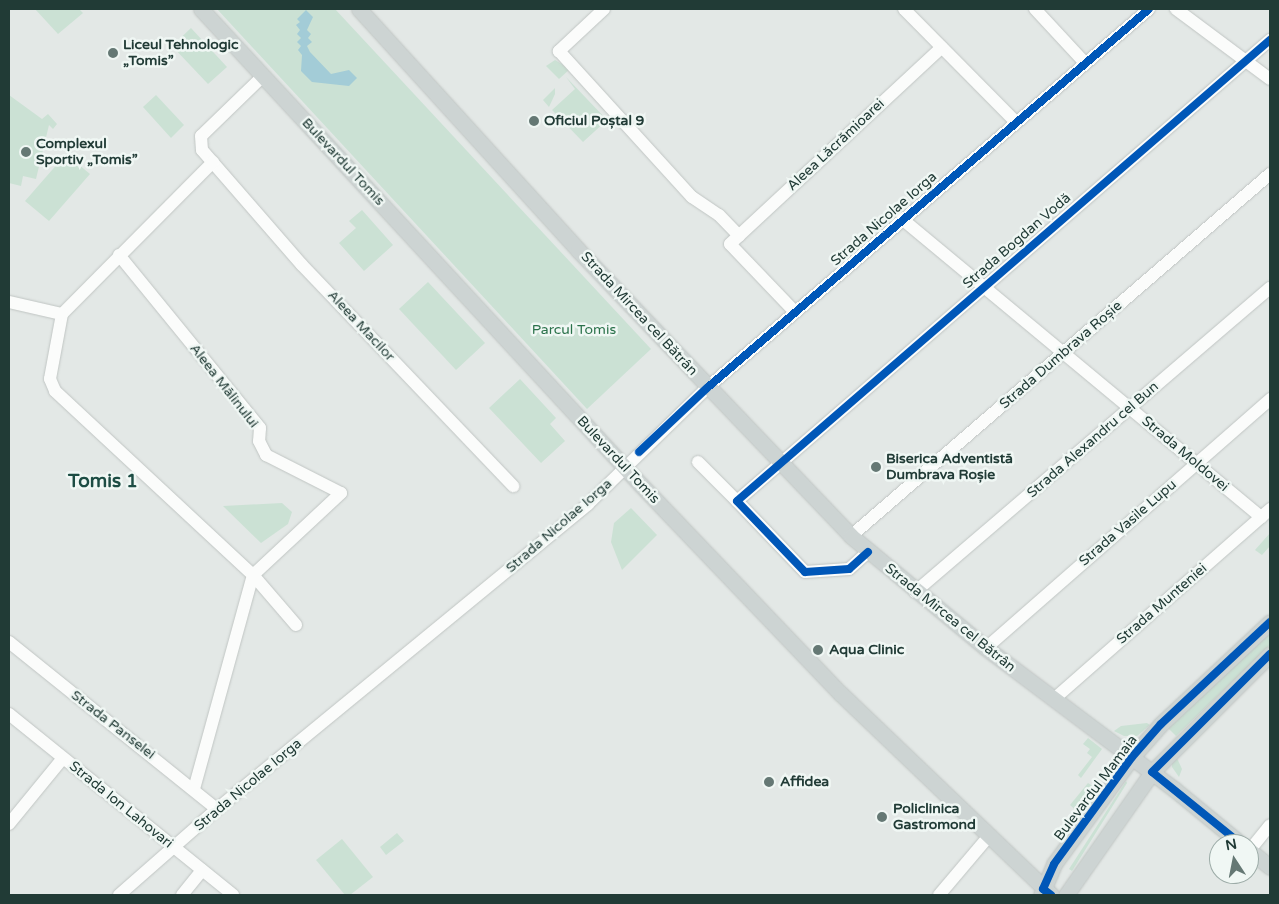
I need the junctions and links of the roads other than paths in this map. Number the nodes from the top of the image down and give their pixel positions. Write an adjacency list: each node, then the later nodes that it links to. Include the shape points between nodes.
1 (201, 9): 12 (main road, Bulevardul Tomis)
2 (359, 9): 26 (main road, Strada Mircea cel Bătrân)
3 (604, 9): 18 (street, via 559,51 692,197 719,215)
4 (904, 9): 9 (street)
5 (1035, 9): 11 (street)
6 (1149, 9): 11 (street, Strada Nicolae Iorga)
7 (1176, 9): 10 (street)
8 (1270, 40): 10 (street, Strada Bogdan Vodă)
9 (942, 47): 14 (street); 18 (street, Aleea Lăcrămioarei)
10 (1246, 61): 13 (street); 20 (street, Strada Bogdan Vodă)
11 (1085, 63): 14 (street, Strada Nicolae Iorga)
12 (263, 76): 15 (street, via 201,136 202,150); 32 (main road, Bulevardul Tomis)
13 (1270, 79)
14 (1016, 122): 17 (street, Strada Nicolae Iorga)
15 (213, 162): 19 (street); 33 (street, Aleea Macilor, via 302,265)
16 (1270, 174): 25 (street, Strada Dumbrava Roșie)
17 (902, 219): 20 (street, Strada Moldovei); 23 (street, Strada Nicolae Iorga)
18 (735, 240): 23 (street)
19 (120, 255): 24 (street); 38 (street, Aleea Mălinului, via 260,428 259,441 266,455 341,493)
20 (983, 287): 25 (street, Strada Moldovei); 29 (street, Strada Bogdan Vodă)
21 (1270, 288): 28 (street, Strada Alexandru cel Bun)
22 (9, 302): 24 (street)
23 (795, 312): 26 (street, Strada Nicolae Iorga)
24 (62, 314): 38 (street, via 50,379 55,391)
25 (1063, 353): 28 (street, Strada Moldovei); 36 (street, Strada Dumbrava Roșie)
26 (708, 388): 29 (main road, Strada Mircea cel Bătrân); 32 (street, Strada Nicolae Iorga)
27 (1270, 400): 31 (street, Strada Vasile Lupu)
28 (1130, 408): 31 (street, Strada Moldovei); 39 (street, Strada Alexandru cel Bun)
29 (780, 461): 34 (street, Strada Bogdan Vodă); 36 (main road, Strada Mircea cel Bătrân)
30 (698, 462): 34 (street)
31 (1196, 464): 35 (street, Strada Moldovei); 43 (street, Strada Vasile Lupu)
32 (624, 467): 51 (street, Strada Nicolae Iorga, via 588,504 537,548); 55 (main road, Bulevardul Tomis, via 842,694)
33 (513, 486)
34 (737, 501): 37 (street, via 805,572 849,570)
35 (1265, 513): 45 (street, Strada Munteniei)
36 (851, 536): 37 (main road, Strada Mircea cel Bătrân)
37 (868, 552): 39 (main road, Strada Mircea cel Bătrân)
38 (253, 574): 41 (street); 50 (street)
39 (915, 592): 43 (main road, Strada Mircea cel Bătrân)
40 (1270, 622): 47 (main road, Bulevardul Mamaia, via 1161,724)
41 (296, 625)
42 (9, 642): 50 (street, Strada Panselei)
43 (986, 648): 45 (main road, Strada Mircea cel Bătrân)
44 (1270, 654): 49 (main road)
45 (1054, 699): 47 (main road, Strada Mircea cel Bătrân)
46 (9, 714): 48 (street, Strada Ion Lahovari)
47 (1132, 757): 49 (main road, Strada Mircea cel Bătrân); 61 (main road, Bulevardul Mamaia, via 1054,864)
48 (63, 758): 52 (street); 57 (street, Strada Ion Lahovari)
49 (1152, 772): 54 (main road, Strada Mircea cel Bătrân); 66 (main road)
50 (194, 789): 51 (street, Strada Panselei)
51 (217, 809): 57 (street, Strada Nicolae Iorga)
52 (9, 824)
53 (1270, 825): 56 (street)
54 (1229, 834)
55 (989, 836): 61 (main road, Bulevardul Tomis); 65 (street)
56 (1259, 838)
57 (173, 847): 60 (street, Strada Ion Lahovari); 62 (street, Strada Nicolae Iorga)
58 (1259, 858): 59 (main road)
59 (1270, 867)
60 (202, 870): 63 (street); 64 (street, Strada Ion Lahovari)
61 (1045, 893)
62 (119, 895)
63 (182, 895)
64 (233, 895)
65 (940, 895)
66 (1066, 895)

